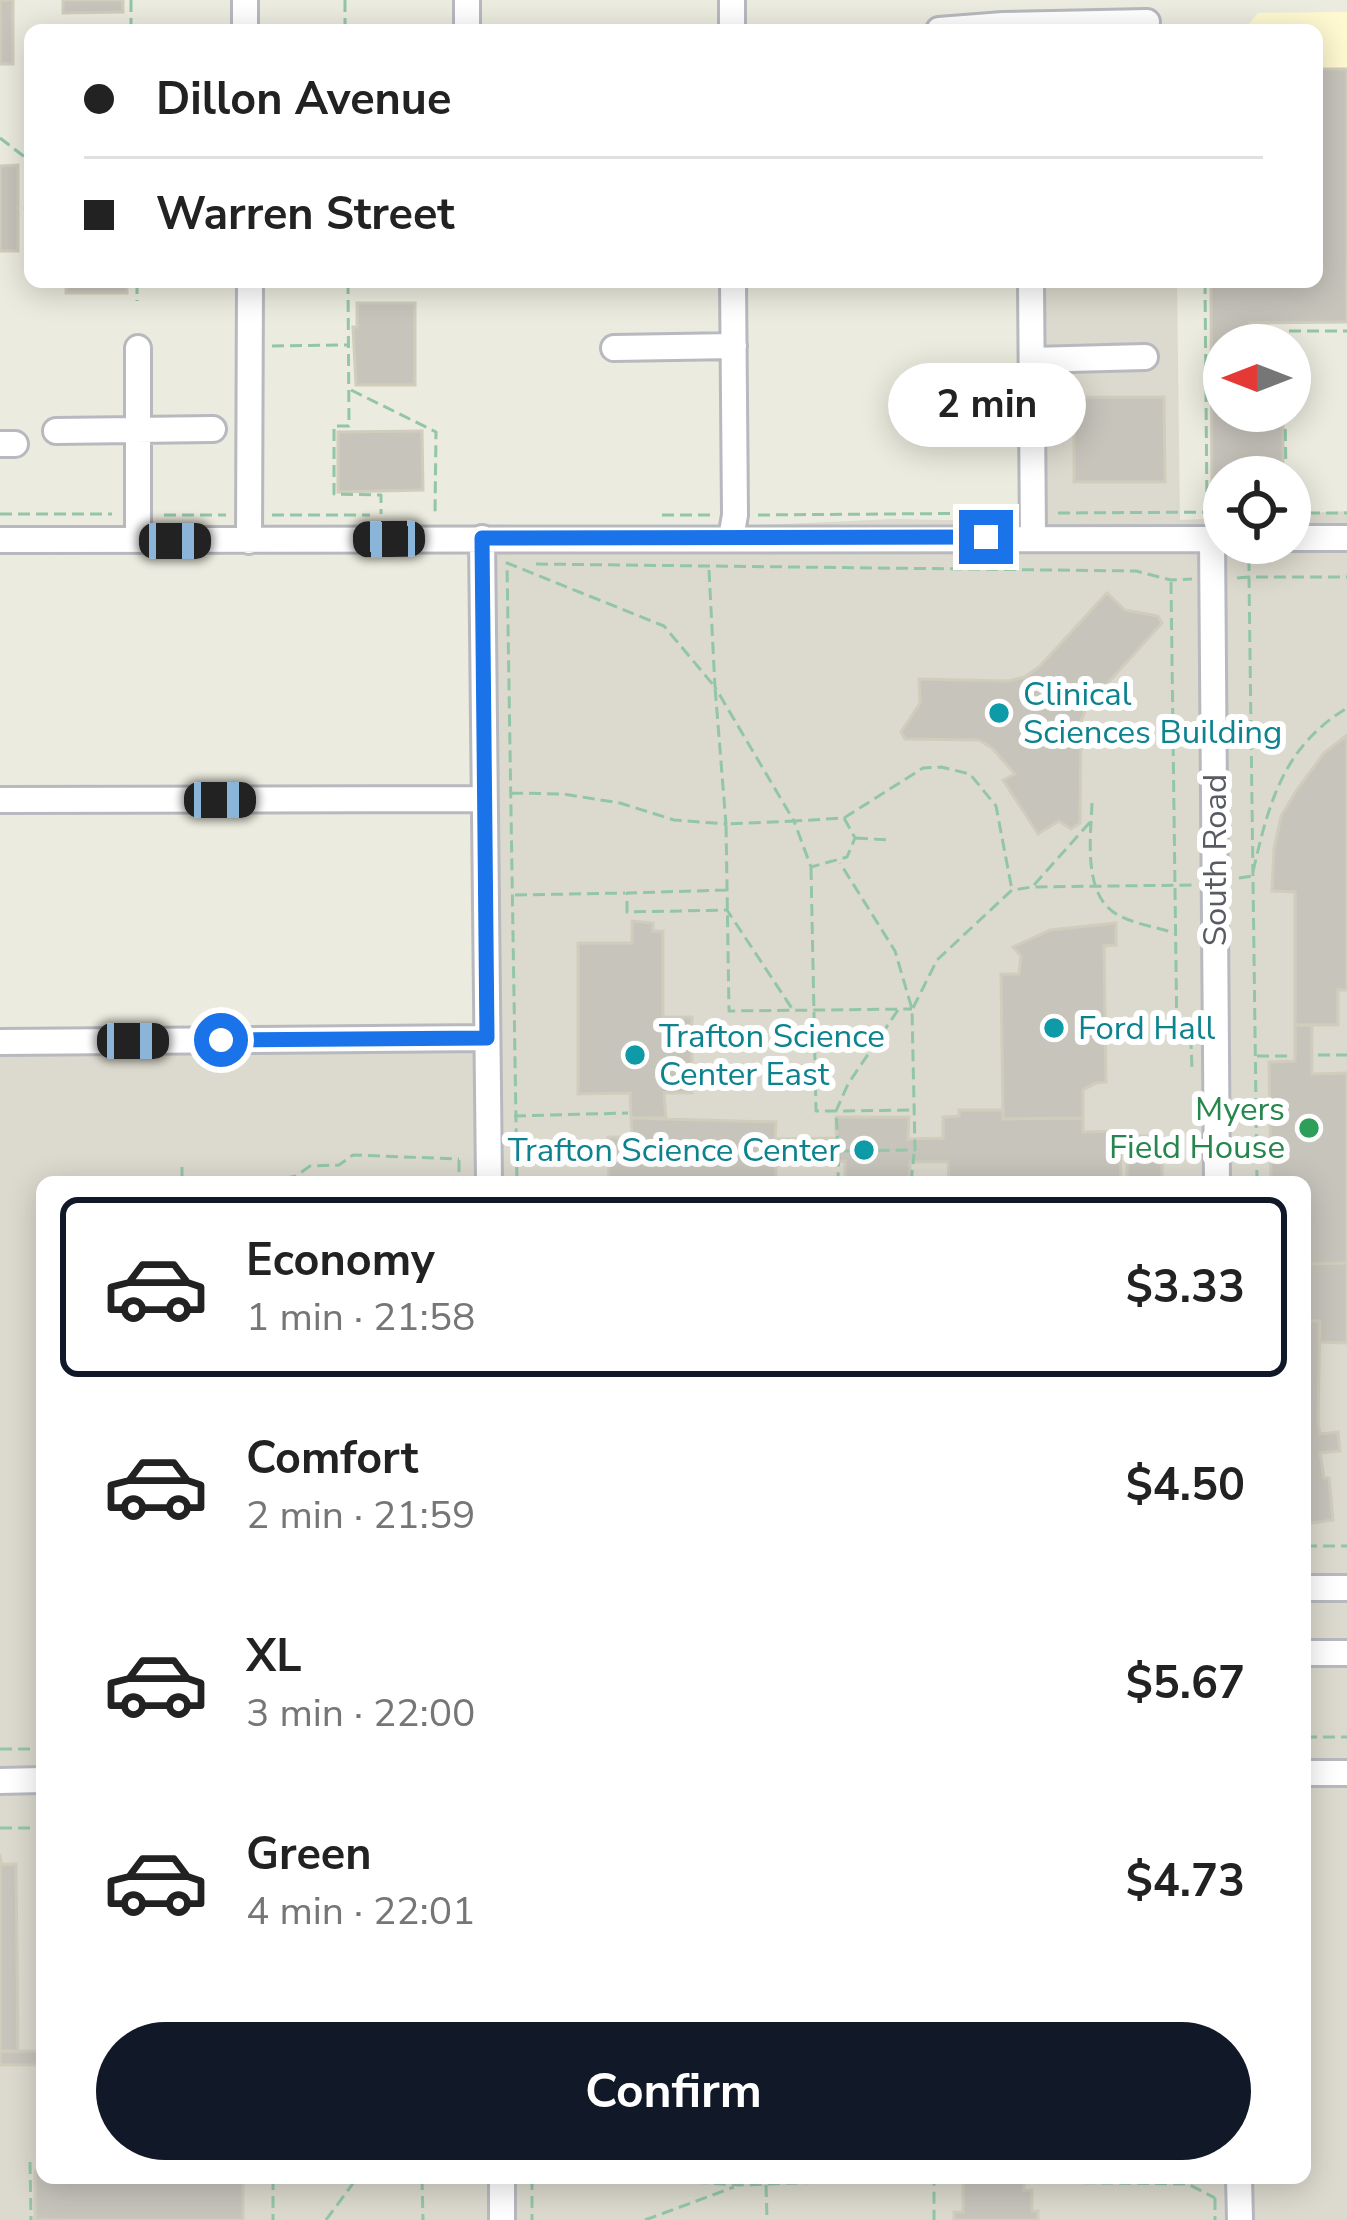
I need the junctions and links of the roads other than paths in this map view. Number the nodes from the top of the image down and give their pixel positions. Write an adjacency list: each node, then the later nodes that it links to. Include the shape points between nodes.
1 (1147, 22): 2 (street)
2 (1089, 24)
3 (250, 288): 22 (street)
4 (733, 288): 6 (street)
5 (1031, 288): 10 (street)
6 (734, 346): 8 (street); 15 (street)
7 (138, 348): 13 (street)
8 (614, 348)
9 (1145, 357): 10 (street)
10 (1032, 360): 14 (street)
11 (213, 429): 13 (street)
12 (56, 431): 13 (street)
13 (138, 431): 21 (street)
14 (1033, 525): 15 (street); 16 (street)
15 (724, 530): 17 (street)
16 (1203, 537)
17 (482, 538): 22 (street); 24 (street)
18 (1311, 538): 19 (street)
19 (1347, 538)
20 (0, 540): 21 (street)
21 (138, 540): 22 (street)
22 (249, 541)
23 (1214, 564): 29 (street, South Road)
24 (483, 799): 25 (street); 26 (street)
25 (0, 800)
26 (487, 1038): 27 (street); 28 (street)
27 (0, 1042)
28 (489, 1176)
29 (1217, 1176)
30 (1311, 1588): 31 (street)
31 (1347, 1588)
32 (1311, 1653): 33 (street)
33 (1347, 1653)
34 (1311, 1773): 35 (street)
35 (1347, 1773)
36 (0, 1780): 37 (street)
37 (36, 1780)
38 (502, 2184): 40 (street)
39 (1239, 2184): 41 (street)
40 (502, 2220)
41 (1240, 2220)

